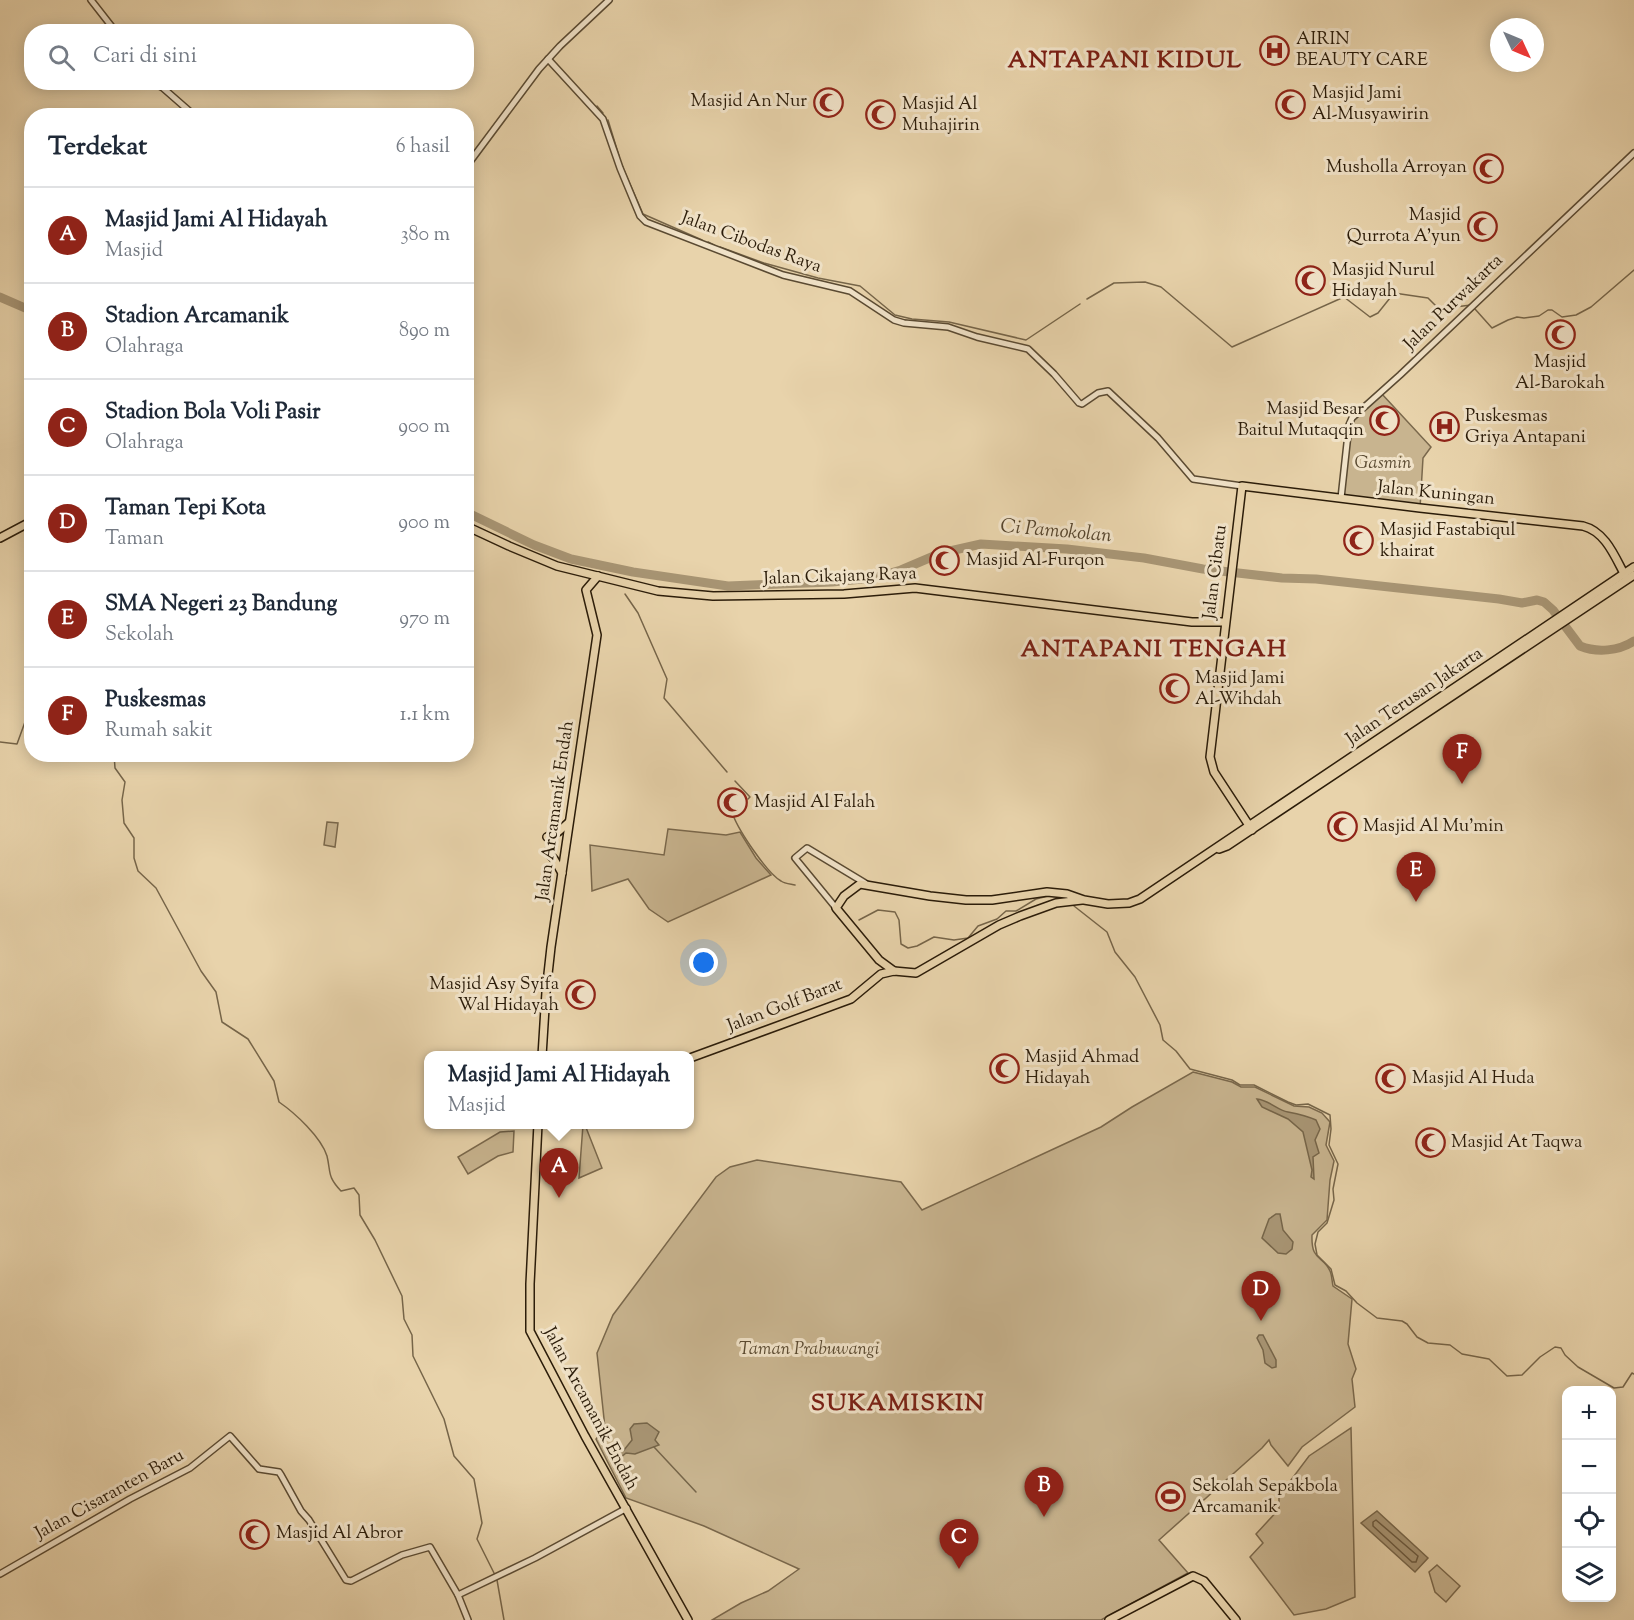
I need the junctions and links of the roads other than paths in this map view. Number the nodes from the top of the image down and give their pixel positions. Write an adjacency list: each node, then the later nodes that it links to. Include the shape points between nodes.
1 (90, 0): 3 (street)
2 (609, 0): 4 (street)
3 (110, 24)
4 (548, 59): 8 (street); 9 (street, Jalan Cibodas Raya, via 603,118 620,168 646,222 783,274 850,291 894,320 948,327 1028,349 1081,404)
5 (165, 90): 6 (street)
6 (186, 108)
7 (1634, 153): 11 (street, Jalan Purwakarta, via 1352,418 1348,425)
8 (474, 155)
9 (1108, 391): 10 (street, Jalan Kuningan, via 1158,438 1193,479)
10 (1242, 486): 11 (main road, Jalan Kuningan); 18 (main road, Jalan Cibatu)
11 (1341, 498): 17 (main road, Jalan Kuningan, via 1590,528 1602,538)
12 (24, 525): 14 (main road)
13 (474, 530): 16 (main road, Jalan Cikajang Raya, via 557,566)
14 (0, 538)
15 (1634, 567): 17 (main road, Jalan Terusan Jakarta)
16 (598, 576): 18 (main road, Jalan Cikajang Raya, via 650,590 713,596 844,594 915,588 1192,622); 19 (main road, Jalan Arcamanik Endah, via 586,590 597,635)
17 (1628, 576): 20 (main road, Jalan Terusan Jakarta)
18 (1225, 622): 20 (main road, Jalan Cibatu, via 1210,763)
19 (568, 823): 21 (main road); 23 (main road, Jalan Arcamanik Endah)
20 (1250, 827): 26 (main road, Jalan Terusan Jakarta, via 1140,899 1108,904)
21 (547, 837)
22 (547, 852): 23 (main road)
23 (562, 873): 32 (main road, Jalan Arcamanik Endah)
24 (865, 883): 25 (main road, Jalan Terusan Jakarta, via 966,900); 28 (main road, via 848,892); 28 (street, via 807,848 795,858)
25 (1055, 892): 26 (main road, Jalan Terusan Jakarta); 27 (main road)
26 (1084, 900): 27 (main road, Jalan Golf Barat)
27 (1056, 903): 30 (main road, Jalan Golf Barat, via 999,926 916,973)
28 (836, 908): 29 (main road)
29 (879, 960): 30 (main road); 31 (main road)
30 (894, 971): 31 (main road, Jalan Golf Barat)
31 (876, 977): 33 (main road, Jalan Golf Barat, via 851,999)
32 (542, 1051)
33 (694, 1057)
34 (538, 1129): 35 (main road, Jalan Arcamanik Endah, via 530,1331)
35 (627, 1508): 37 (street); 39 (main road, Jalan Arcamanik Endah)
36 (0, 1574): 37 (street, Jalan Cisaranten Baru, via 190,1468 230,1436 259,1469 279,1472 339,1572 350,1582 402,1555 427,1547 433,1549)
37 (458, 1594): 38 (street)
38 (468, 1620)
39 (688, 1620)
40 (1109, 1620): 41 (main road, via 1193,1576 1204,1581)
41 (1236, 1620)

